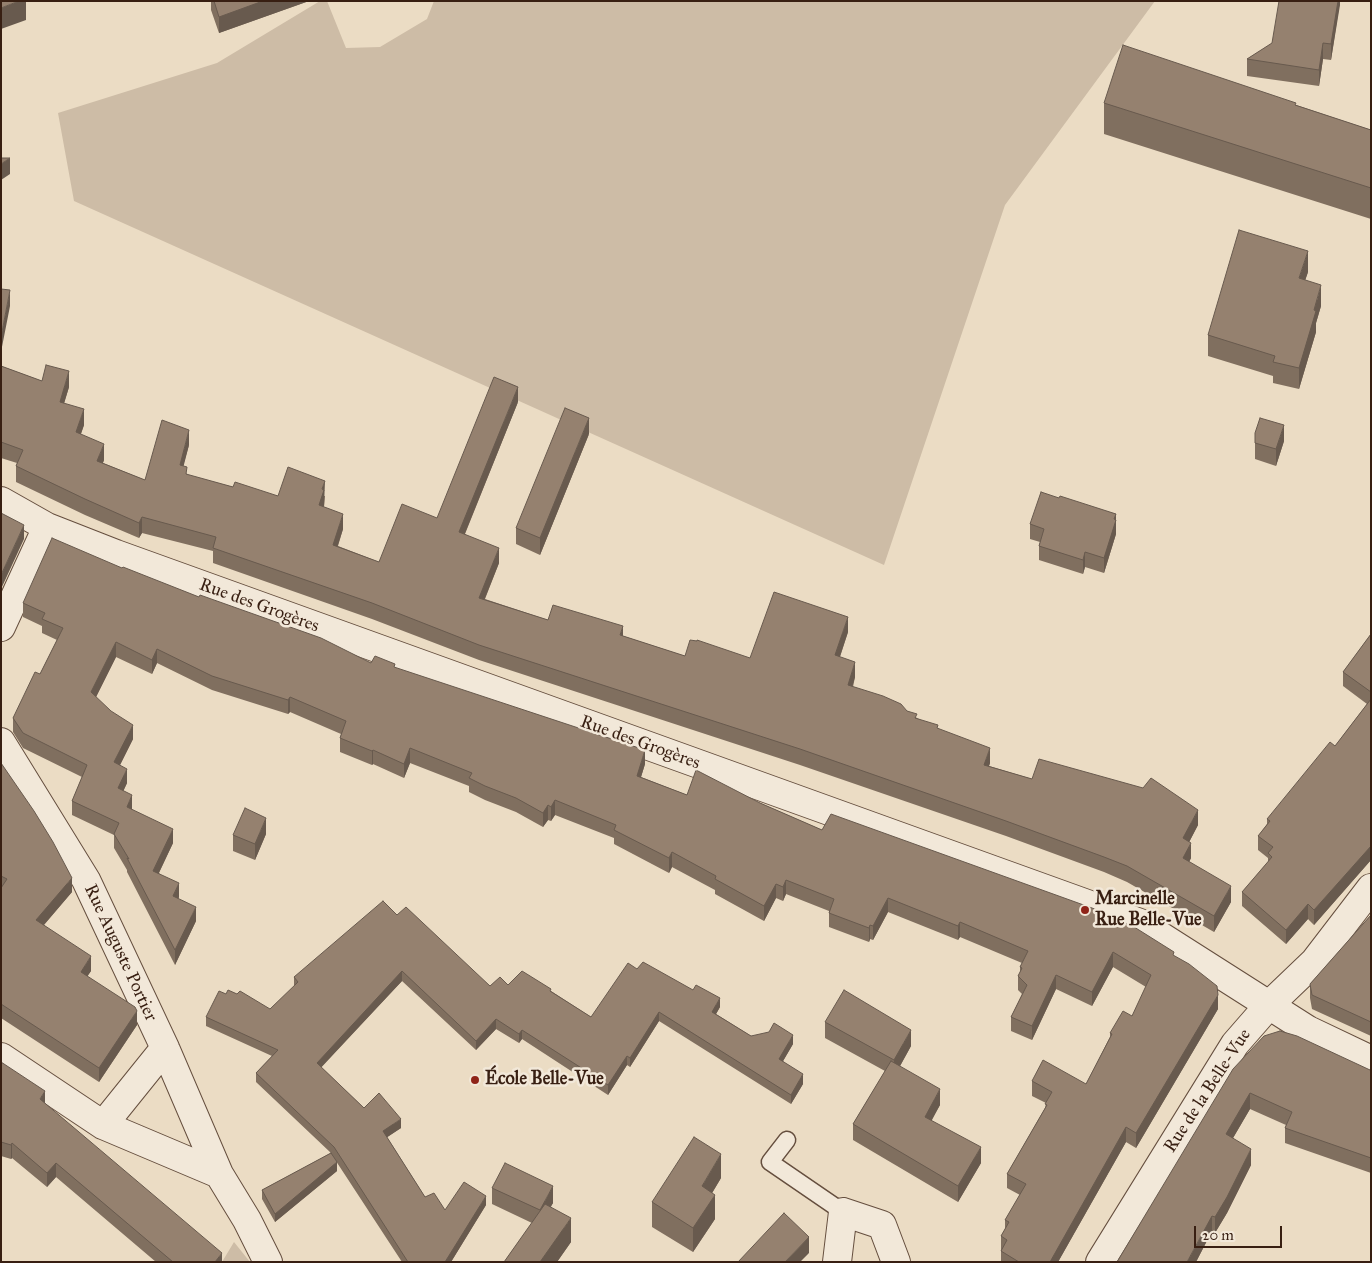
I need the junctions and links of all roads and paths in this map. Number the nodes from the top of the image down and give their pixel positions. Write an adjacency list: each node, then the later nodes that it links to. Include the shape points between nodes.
1 (1, 501): 2 (street, Rue des Grogères)
2 (46, 527): 3 (street); 6 (street, Rue des Grogères, via 1140,923)
3 (1, 627)
4 (1, 742): 7 (street, Rue Auguste Portier, via 86,880)
5 (1371, 888): 6 (street, Rue de la Belle-Vue, via 1314,961)
6 (1269, 1005): 9 (street, Rue des Grogères, via 1308,1030); 17 (street, Rue de la Belle-Vue, via 1235,1044)
7 (165, 1048): 10 (street); 12 (street, Rue Auguste Portier)
8 (1, 1057): 10 (street)
9 (1371, 1060)
10 (103, 1125): 12 (street)
11 (787, 1140): 13 (lane, via 770,1162)
12 (219, 1174): 14 (street, Rue Auguste Portier)
13 (843, 1212): 15 (street); 16 (street, via 882,1225)
14 (268, 1262)
15 (837, 1262)
16 (896, 1262)
17 (1100, 1262)

